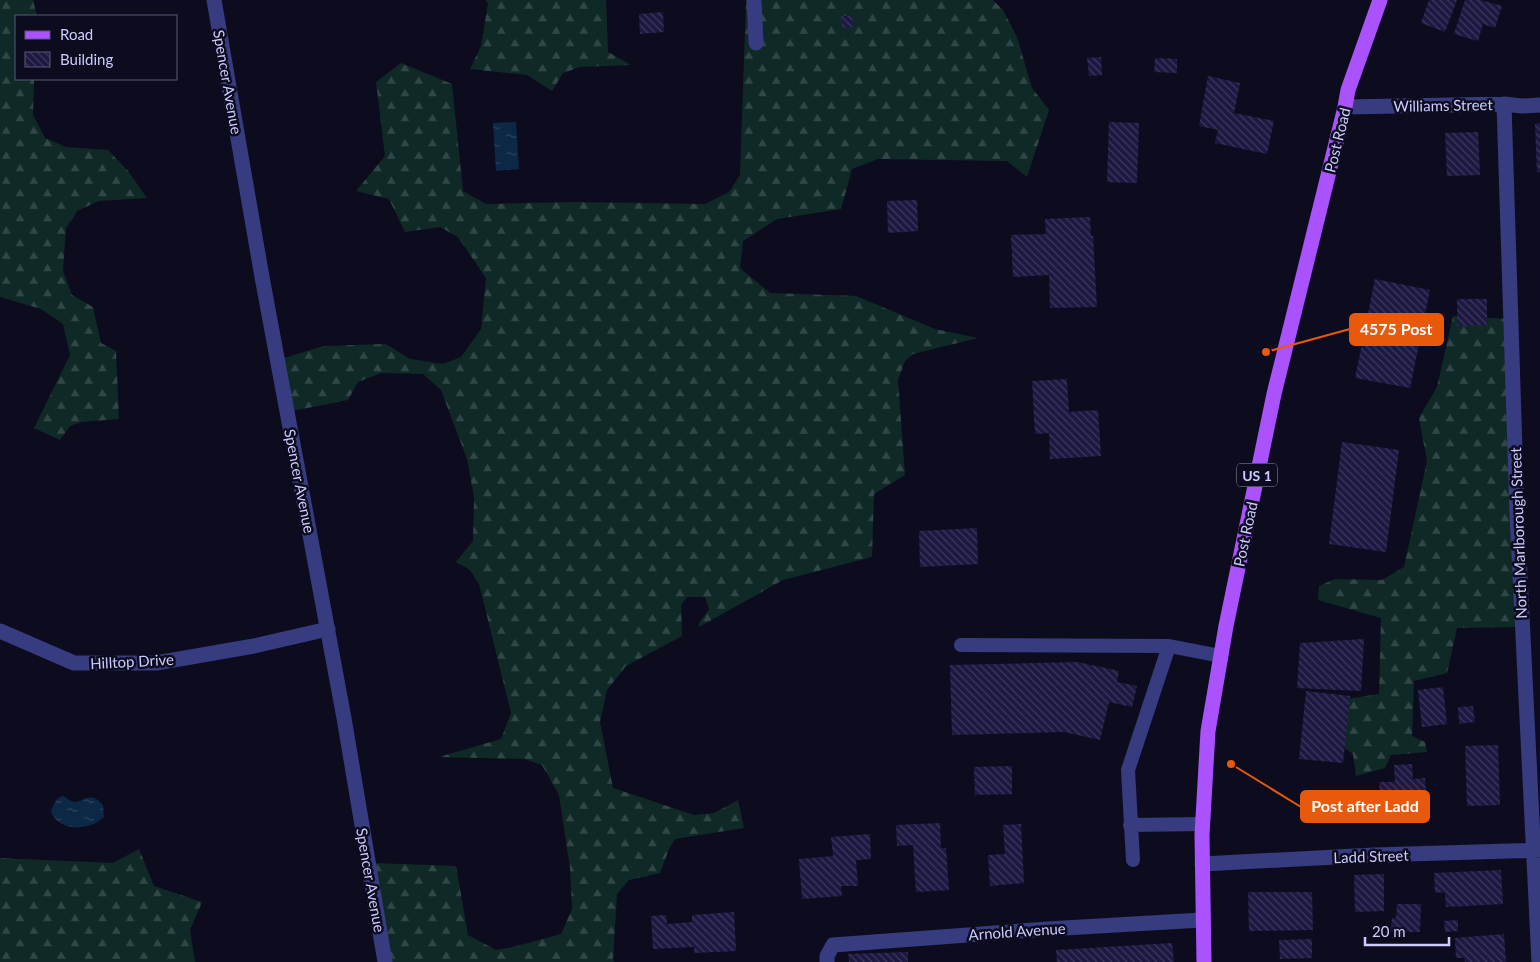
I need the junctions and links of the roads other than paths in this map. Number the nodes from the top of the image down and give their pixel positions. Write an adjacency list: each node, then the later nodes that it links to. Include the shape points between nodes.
1 (214, 0): 8 (street, Spencer Avenue)
2 (754, 0): 4 (street)
3 (1380, 0): 7 (main road, Post Road / US 1)
4 (756, 43)
5 (1504, 104): 6 (street, Williams Street); 7 (street, Williams Street); 15 (street, North Marlborough Street, via 1517,514)
6 (1540, 105)
7 (1345, 107): 12 (main road, Post Road / US 1, via 1274,394)
8 (328, 629): 9 (street, Hilltop Drive, via 156,663 74,663); 19 (street, Spencer Avenue)
9 (0, 631)
10 (961, 645): 11 (lane)
11 (1168, 646): 12 (lane); 13 (lane, via 1128,770)
12 (1221, 656): 14 (main road, Post Road / US 1, via 1208,731)
13 (1130, 824): 14 (lane); 16 (lane)
14 (1203, 824): 17 (main road, Post Road / US 1)
15 (1536, 850): 17 (street, Ladd Street); 22 (street, North Marlborough Street)
16 (1132, 860)
17 (1202, 864): 18 (main road, Post Road / US 1)
18 (1202, 920): 20 (street, Arnold Avenue, via 832,945); 21 (main road, Post Road / US 1)
19 (385, 962)
20 (827, 962)
21 (1204, 962)
22 (1539, 962)

